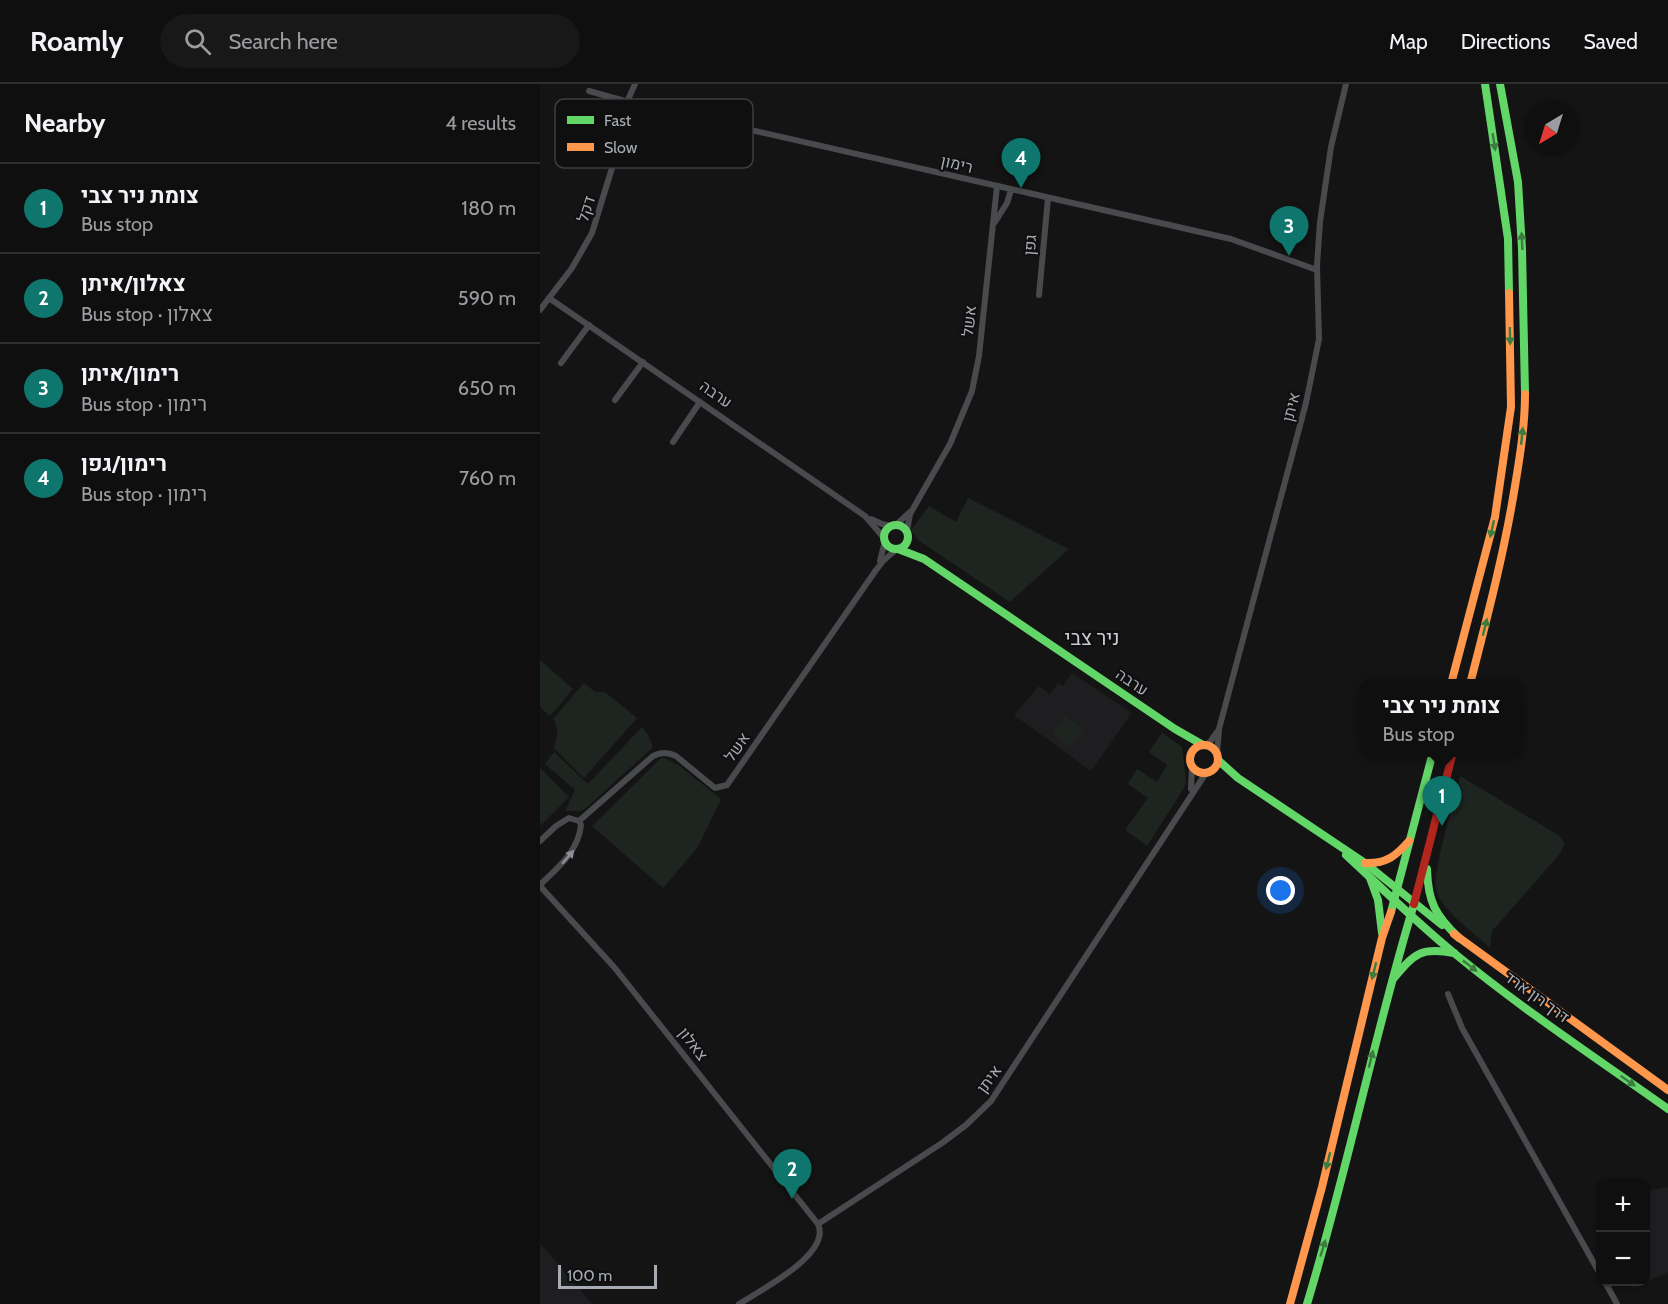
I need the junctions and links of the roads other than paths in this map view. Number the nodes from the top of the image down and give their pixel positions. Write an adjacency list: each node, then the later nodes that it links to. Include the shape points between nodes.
1 (635, 84): 8 (street, דקל)
2 (1346, 84): 16 (street, איתן, via 1326,176)
3 (1485, 84): 34 (main road, one-way to 34, via 1509,239 1511,407 1495,516)
4 (1500, 84): 10 (main road)
5 (1506, 84): 10 (main road)
6 (589, 91): 7 (street, רימון)
7 (616, 99)
8 (631, 99)
9 (753, 131): 12 (street, רימון)
10 (1512, 148): 35 (main road, one-way to 10, via 1506,544 1525,410 1522,249)
11 (611, 168): 18 (street, דקל, via 592,233)
12 (997, 186): 13 (street, רימון); 15 (street, אשל)
13 (1011, 190): 14 (street, רימון); 15 (street, אשל)
14 (1048, 198): 16 (street, רימון, via 1231,239); 17 (street, גפן)
15 (993, 229): 26 (street, אשל, via 972,391 950,444)
16 (1317, 270): 37 (street, איתן, via 1318,351)
17 (1039, 295)
18 (549, 298): 19 (street, דקל); 20 (street, ערבה)
19 (540, 310)
20 (589, 325): 21 (street, ערבה); 22 (street)
21 (643, 362): 23 (street); 24 (street, ערבה)
22 (561, 363)
23 (615, 400)
24 (700, 402): 25 (street); 27 (street, ערבה)
25 (674, 442)
26 (912, 509): 28 (street, אשל); 29 (street, אשל)
27 (865, 516): 28 (street, ערבה); 30 (street, ערבה)
28 (894, 525): 29 (main road, via 902,527); 30 (main road, via 886,530)
29 (907, 535): 31 (main road, via 906,544); 32 (main road, ערבה)
30 (885, 539): 31 (main road, via 890,547); 33 (street, אשל)
31 (898, 549): 32 (main road, ערבה); 33 (street, אשל)
32 (924, 559): 36 (main road, ערבה)
33 (876, 570): 46 (street, אשל, via 727,785 715,788 676,756 659,753)
34 (1451, 679)
35 (1471, 679)
36 (1175, 729): 38 (main road, ערבה); 42 (main road, ערבה, via 1189,748)
37 (1219, 729): 38 (street, איתן); 39 (street, איתן)
38 (1204, 745): 39 (main road); 42 (main road, via 1194,750)
39 (1218, 757): 43 (main road, via 1215,769); 44 (main road)
40 (1432, 757): 48 (main road)
41 (1452, 757): 50 (main road)
42 (1191, 761): 43 (main road, via 1196,771); 45 (street, איתן, via 1193,781)
43 (1208, 772): 44 (main road); 45 (street, איתן)
44 (1238, 778): 47 (main road)
45 (1189, 795): 65 (street, איתן, via 991,1101 942,1143)
46 (579, 821): 49 (street, אשל, via 563,821); 53 (street, one-way to 46, via 574,850 581,830)
47 (1326, 837): 51 (main road, דרך רון ארד); 52 (main road, דרך רון ארד)
48 (1411, 839): 51 (main road, via 1390,861); 54 (main road)
49 (540, 841)
50 (1427, 855): 56 (main road); 59 (main road, via 1427,891 1433,910)
51 (1365, 863): 54 (main road, דרך רון ארד)
52 (1370, 878): 55 (main road, דרך רון ארד); 58 (main road, via 1378,900)
53 (540, 886): 65 (street, צאלון, via 610,962)
54 (1398, 890): 55 (main road); 56 (main road, דרך רון ארד)
55 (1395, 900): 57 (main road, דרך רון ארד); 58 (main road)
56 (1414, 903): 57 (main road); 59 (main road, דרך רון ארד)
57 (1411, 916): 60 (main road, דרך רון ארד); 61 (main road)
58 (1382, 938): 69 (main road, one-way to 69)
59 (1460, 938): 63 (main road, דרך רון ארד)
60 (1454, 953): 61 (main road, via 1428,949 1420,952); 64 (main road, דרך רון ארד, one-way to 64)
61 (1390, 982): 70 (main road, one-way to 61, via 1327,1237)
62 (1448, 994): 66 (street, via 1462,1028)
63 (1668, 1090)
64 (1668, 1109)
65 (819, 1224): 68 (street, via 818,1243 809,1256)
66 (1596, 1267)
67 (1608, 1286): 71 (street)
68 (740, 1303)
69 (1290, 1304)
70 (1306, 1304)
71 (1617, 1304)

